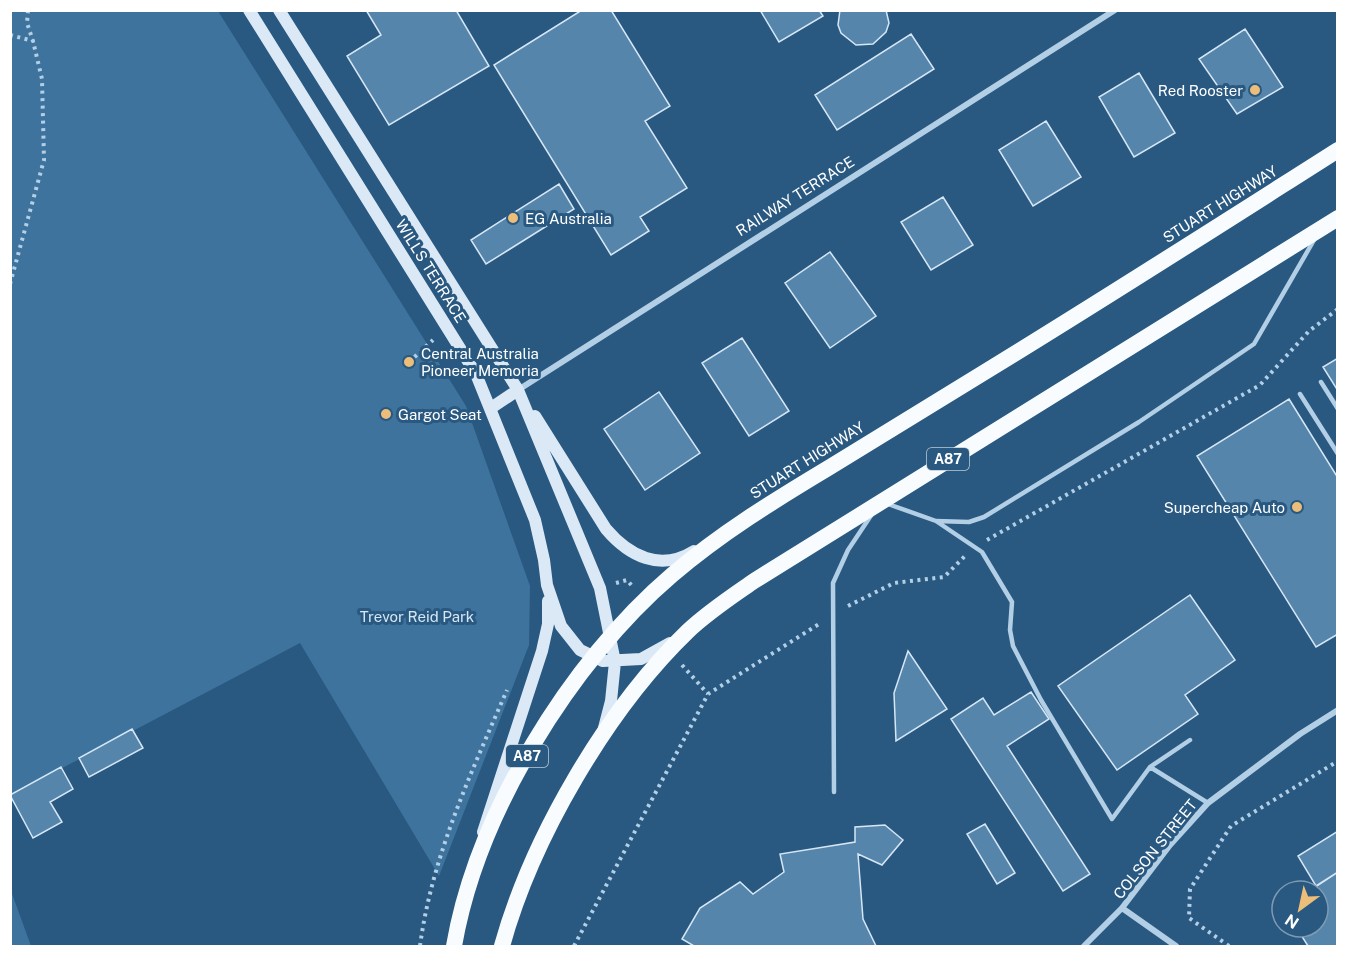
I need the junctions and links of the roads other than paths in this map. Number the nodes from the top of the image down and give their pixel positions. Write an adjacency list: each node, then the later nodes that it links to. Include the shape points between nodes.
1 (249, 10): 10 (main road, WILLS TERRACE, via 460,346)
2 (279, 10): 8 (main road, WILLS TERRACE)
3 (1115, 10): 8 (street, RAILWAY TERRACE)
4 (1338, 150): 15 (highway, STUART HIGHWAY / A87)
5 (1338, 218): 6 (highway, A87)
6 (1320, 230): 13 (highway, A87); 14 (lane, via 1254,344 1139,422 984,517 969,522)
7 (1321, 382): 11 (lane)
8 (518, 390): 10 (main road, RAILWAY TERRACE); 15 (main road, via 606,529 620,544 637,556 666,561 687,556); 18 (main road, WILLS TERRACE, via 600,588)
9 (1300, 394): 12 (lane)
10 (491, 408): 16 (main road, WILLS TERRACE, via 535,520)
11 (1338, 409)
12 (1338, 454)
13 (881, 501): 14 (lane); 17 (highway, A87, via 754,581); 25 (lane, via 848,550 833,583)
14 (936, 521): 24 (lane, via 982,552 1012,603 1013,646 1112,819)
15 (723, 535): 18 (highway, STUART HIGHWAY / A87, via 672,576)
16 (547, 585): 19 (main road, WILLS TERRACE, via 561,626 580,650); 27 (main road, via 548,624 542,651)
17 (690, 629): 20 (main road, via 657,652 641,659); 23 (highway, A87, via 630,698)
18 (611, 638): 19 (highway, STUART HIGHWAY / A87); 20 (main road, WILLS TERRACE)
19 (593, 659): 20 (main road); 27 (highway, STUART HIGHWAY / A87, via 510,785)
20 (615, 662): 23 (main road, WILLS TERRACE, via 611,701)
21 (1338, 710): 26 (street, COLSON STREET)
22 (1190, 740): 24 (lane)
23 (598, 746): 30 (highway, A87, via 568,793 524,878)
24 (1150, 767): 26 (lane)
25 (834, 792)
26 (1208, 803): 28 (street, COLSON STREET, via 1170,844)
27 (475, 862): 29 (highway, STUART HIGHWAY / A87)
28 (1122, 908): 31 (street, COLSON STREET); 32 (street)
29 (454, 946)
30 (502, 946)
31 (1084, 946)
32 (1176, 946)

